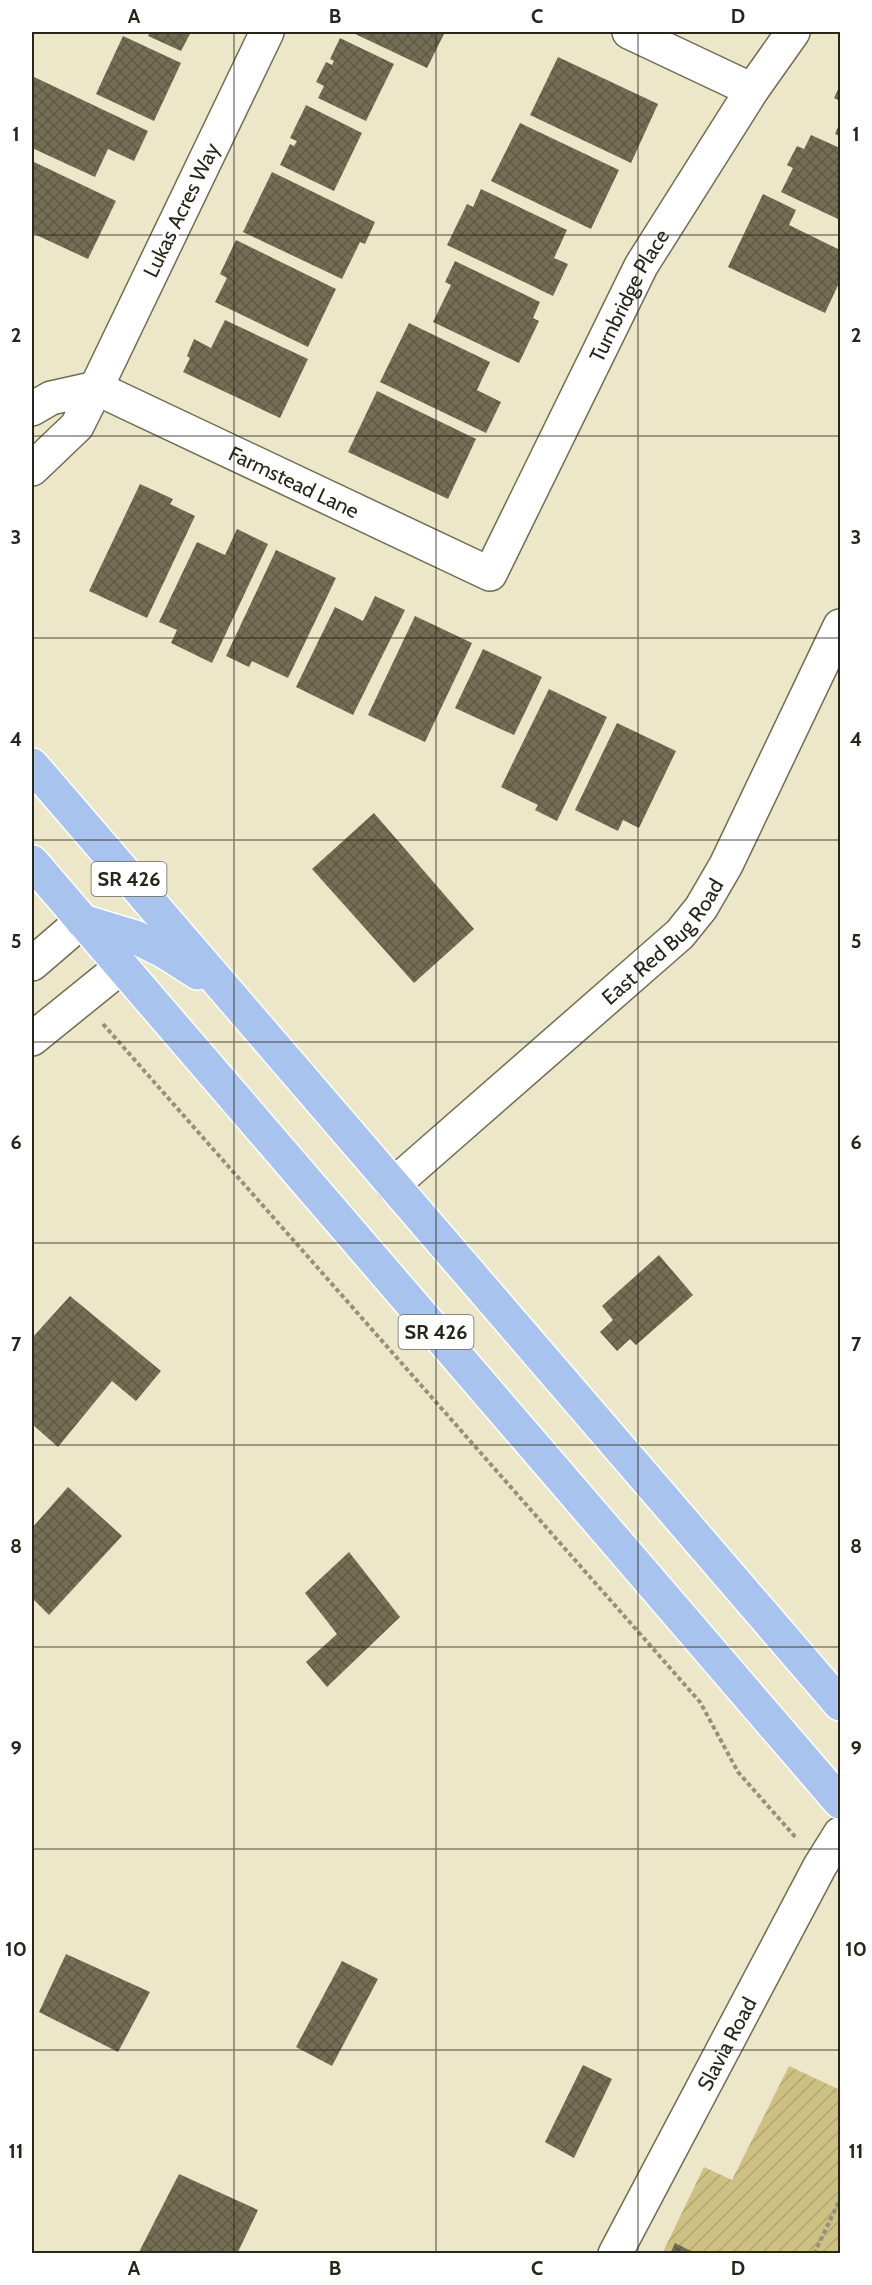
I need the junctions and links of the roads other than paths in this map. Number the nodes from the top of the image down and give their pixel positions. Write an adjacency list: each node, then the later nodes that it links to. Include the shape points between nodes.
1 (267, 32): 5 (street, Lukas Acres Way)
2 (629, 32): 4 (street)
3 (793, 32): 4 (street, Turnbridge Place)
4 (752, 90): 8 (street, Turnbridge Place, via 641,266)
5 (96, 387): 6 (street, via 51,398); 7 (street, Lukas Acres Way, via 77,426); 8 (street, Farmstead Lane)
6 (32, 409)
7 (32, 469)
8 (490, 574)
9 (840, 626): 17 (street, East Red Bug Road, via 755,808 701,908 680,934)
10 (32, 765): 15 (main road, SR 426)
11 (32, 862): 12 (main road, SR 426)
12 (82, 921): 13 (street); 14 (main road, SR 426); 15 (main road, via 135,937)
13 (32, 964)
14 (121, 967): 16 (street); 19 (main road, SR 426)
15 (227, 992): 17 (main road, SR 426)
16 (32, 1040)
17 (393, 1185): 18 (main road, SR 426)
18 (840, 1704)
19 (840, 1802)
20 (840, 1834): 21 (street, Slavia Road)
21 (615, 2253)

